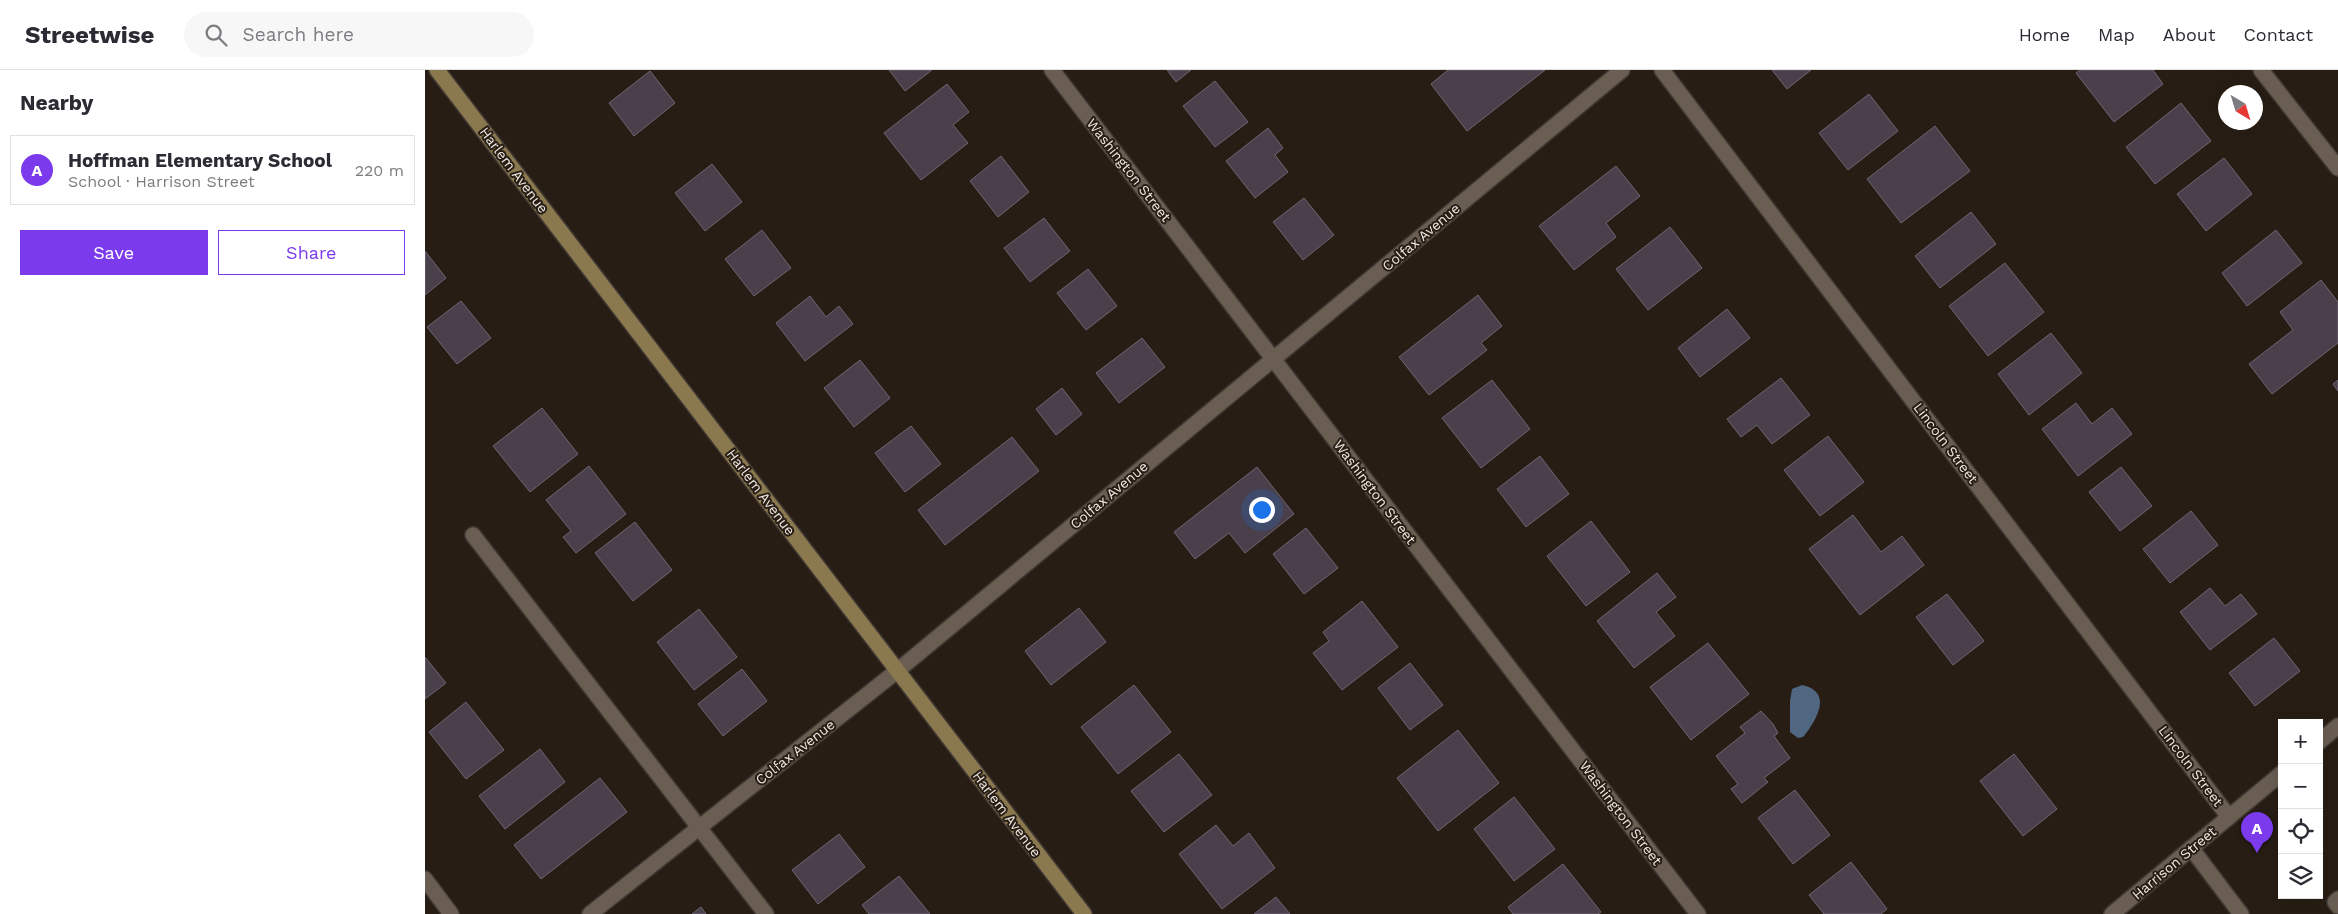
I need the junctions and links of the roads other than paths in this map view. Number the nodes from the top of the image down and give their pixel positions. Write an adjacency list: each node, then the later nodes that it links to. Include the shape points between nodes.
1 (437, 70): 9 (main road, Harlem Avenue)
2 (1051, 70): 7 (street, Washington Street)
3 (1622, 70): 7 (street, Colfax Avenue)
4 (1663, 70): 13 (street, Lincoln Street)
5 (2261, 70): 6 (street)
6 (2338, 168)
7 (1274, 359): 9 (street, Colfax Avenue); 23 (street, Washington Street)
8 (473, 536): 14 (street)
9 (897, 670): 14 (street, Colfax Avenue); 22 (main road, Harlem Avenue)
10 (2338, 726): 11 (street)
11 (2323, 739)
12 (2278, 776): 13 (street, Harrison Street)
13 (2229, 817): 15 (street, Harrison Street)
14 (699, 828): 20 (street, Colfax Avenue); 21 (street)
15 (2191, 848): 24 (street, Harrison Street); 25 (street)
16 (425, 880): 19 (street)
17 (2338, 899): 18 (street, via 2335,902)
18 (2338, 906)
19 (451, 914)
20 (590, 914)
21 (766, 914)
22 (1084, 914)
23 (1698, 914)
24 (2112, 914)
25 (2241, 914)

